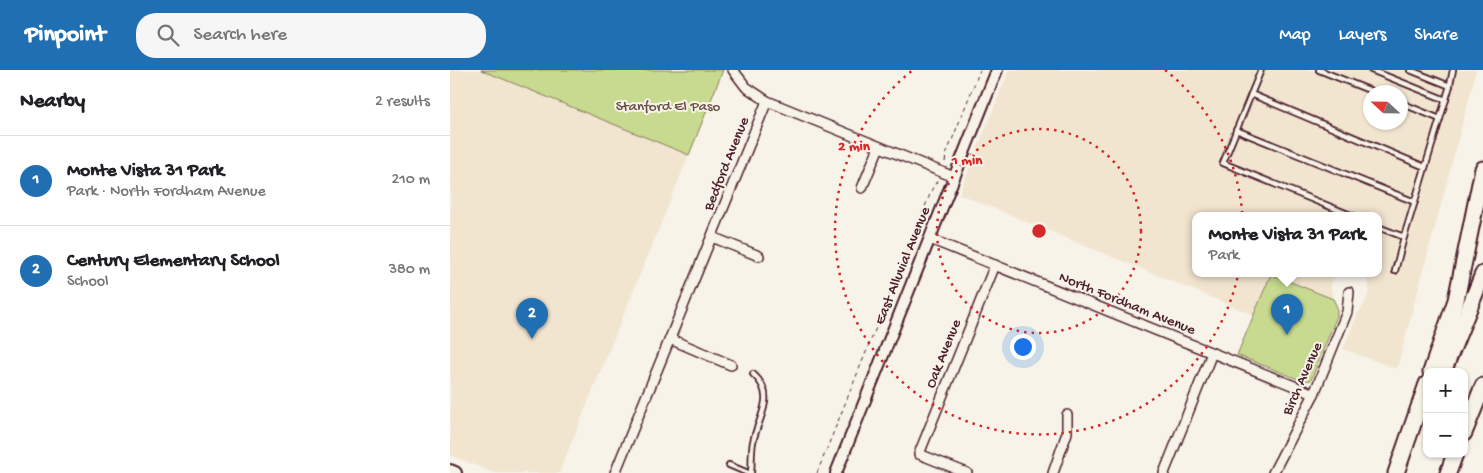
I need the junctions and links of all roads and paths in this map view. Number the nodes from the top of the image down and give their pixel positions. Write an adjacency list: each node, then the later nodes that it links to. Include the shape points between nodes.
1 (733, 70): 13 (street, via 746,87)
2 (980, 70): 18 (path)
3 (997, 70): 21 (street, East Alluvial Avenue)
4 (1261, 70): 11 (lane)
5 (1319, 70): 10 (lane)
6 (1371, 70): 12 (lane)
7 (1410, 70): 9 (lane)
8 (1453, 70): 9 (lane)
9 (1450, 86): 12 (lane)
10 (1363, 88)
11 (1251, 94): 16 (lane); 19 (lane)
12 (1446, 100): 15 (lane)
13 (767, 101): 17 (street); 27 (street, Bedford Avenue)
14 (1408, 106): 15 (lane)
15 (1440, 120): 19 (lane)
16 (1236, 130): 24 (lane); 25 (lane, via 1223,163)
17 (879, 147): 21 (street); 23 (street)
18 (945, 162)
19 (1426, 167): 24 (lane)
20 (1483, 169): 38 (highway, via 1456,300)
21 (954, 177): 29 (street, East Alluvial Avenue)
22 (937, 183): 56 (path)
23 (862, 188)
24 (1415, 202): 28 (lane)
25 (1343, 212)
26 (1382, 229): 28 (lane)
27 (712, 237): 30 (street); 35 (street, Bedford Avenue)
28 (1404, 237): 32 (lane)
29 (930, 239): 31 (street, North Fordham Avenue); 57 (street, East Alluvial Avenue)
30 (759, 256)
31 (995, 265): 36 (street, North Fordham Avenue); 58 (street, Oak Avenue, via 919,454)
32 (1395, 271)
33 (1483, 274): 39 (highway)
34 (1349, 292): 42 (street, Birch Avenue, via 1347,312)
35 (670, 339): 37 (street); 53 (street, Bedford Avenue)
36 (1212, 353): 42 (street, North Fordham Avenue); 60 (street)
37 (731, 365)
38 (1432, 368)
39 (1446, 368)
40 (753, 374): 55 (lane, via 760,381 766,406 753,442)
41 (1483, 386): 47 (highway)
42 (1314, 394): 61 (street, Birch Avenue)
43 (1423, 395): 62 (highway)
44 (1483, 400): 48 (highway)
45 (1066, 416): 59 (street, via 1067,433)
46 (1423, 424): 63 (highway)
47 (1468, 424)
48 (1468, 426)
49 (1454, 458): 64 (highway)
50 (729, 465): 54 (lane)
51 (450, 471): 52 (main road)
52 (455, 473)
53 (615, 473)
54 (748, 473)
55 (751, 473)
56 (817, 473)
57 (836, 473)
58 (967, 473)
59 (1053, 473)
60 (1164, 473)
61 (1273, 473)
62 (1396, 473)
63 (1403, 473)
64 (1448, 473)

